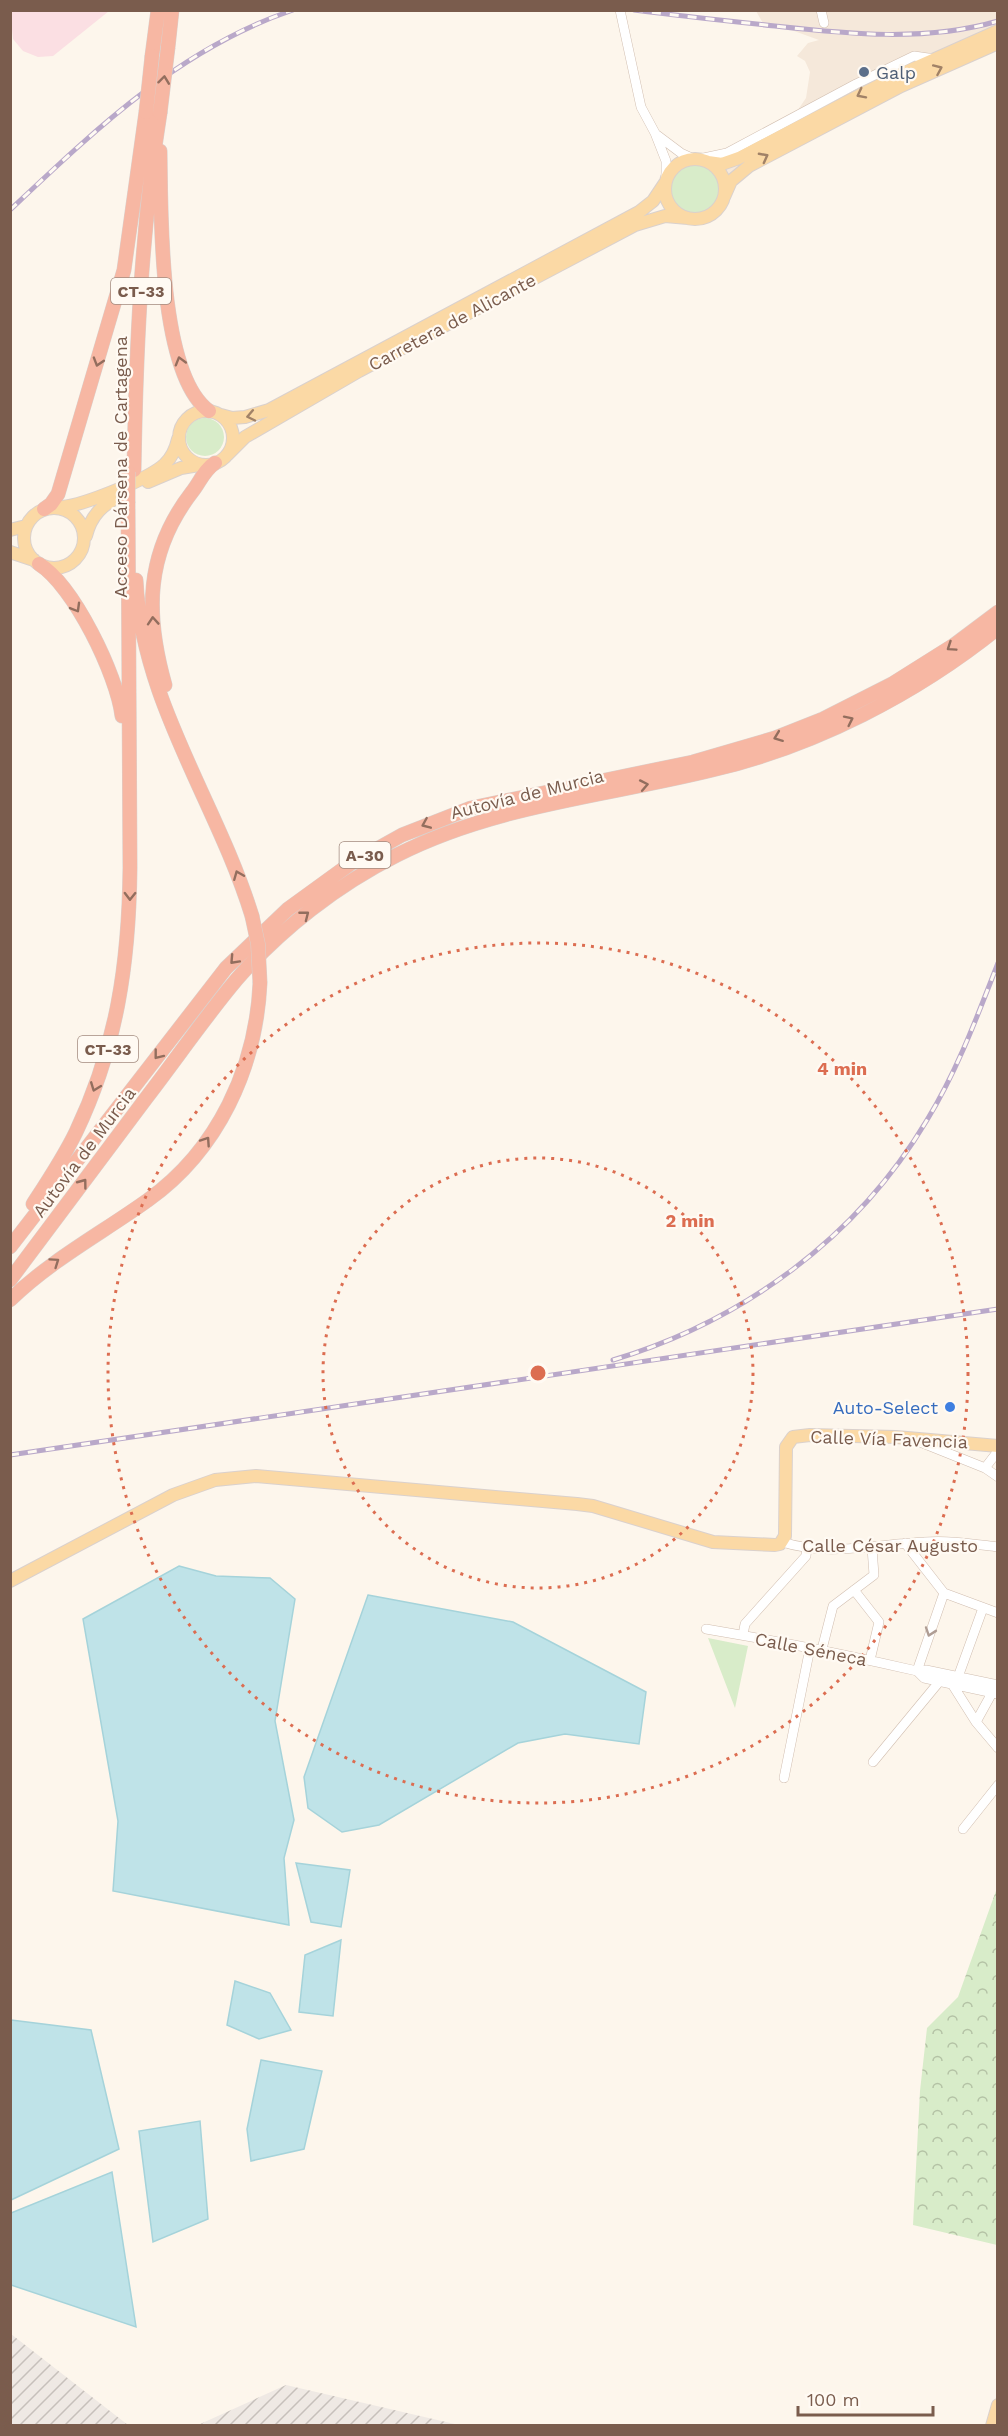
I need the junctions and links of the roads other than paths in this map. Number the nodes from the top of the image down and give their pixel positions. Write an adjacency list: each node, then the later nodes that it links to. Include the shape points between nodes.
1 (158, 10): 7 (highway, Acceso Dársena de Cartagena / CT-33, bridge, via 152,56)
2 (172, 10): 7 (highway, Acceso Dársena de Cartagena / CT-33, one-way to 2, bridge)
3 (821, 10): 5 (street)
4 (620, 13): 8 (street, via 641,107)
5 (824, 23)
6 (995, 38): 9 (main road, one-way to 9, via 935,59 739,158 722,164); 12 (main road, one-way to 6, via 731,181 749,166)
7 (153, 112): 10 (highway, CT-33); 14 (highway, one-way to 7, via 200,403 188,384 172,325); 18 (highway, Acceso Dársena de Cartagena / CT-33)
8 (655, 133): 9 (street, via 681,153); 11 (street, via 667,164)
9 (700, 160): 11 (main road, via 675,166); 12 (main road, via 722,177)
10 (140, 161): 18 (highway, Acceso Dársena de Cartagena / CT-33, via 128,349); 20 (highway, one-way to 20, via 115,304 58,494)
11 (666, 181): 13 (main road, via 669,205); 14 (main road, Carretera de Alicante, one-way to 14, via 653,201 639,212 278,406 245,417)
12 (724, 197): 13 (main road, via 707,216)
13 (688, 218): 16 (main road, Carretera de Alicante, via 665,216 635,225 340,382 245,437)
14 (215, 413): 15 (main road, via 201,411 189,416); 16 (main road, via 229,424 233,436)
15 (178, 434): 17 (main road, via 183,453 193,462); 20 (main road, via 171,457 158,469 84,502)
16 (227, 455): 17 (main road)
17 (209, 464): 23 (main road, via 176,470 107,502 93,518); 29 (highway, one-way to 17, via 169,699 156,652 152,599 156,565 166,534)
18 (131, 471): 19 (highway, Acceso Dársena de Cartagena / CT-33)
19 (131, 501): 29 (highway, Acceso Dársena de Cartagena / CT-33, via 140,620 147,658 167,716); 30 (highway, Acceso Dársena de Cartagena / CT-33)
20 (49, 508): 21 (main road, via 33,515); 23 (main road, via 68,510 79,519)
21 (26, 526): 22 (main road); 25 (main road, via 25,544)
22 (10, 530)
23 (84, 543): 25 (main road, via 79,556 66,566 52,568)
24 (10, 552): 25 (main road)
25 (36, 562): 30 (highway, one-way to 30, via 66,591 118,692)
26 (998, 612): 28 (highway, Autovía de Murcia / A-30, one-way to 28, via 905,676 810,724 763,743)
27 (998, 628): 28 (highway, Autovía de Murcia / A-30, one-way to 27, via 724,768 814,736 912,687)
28 (586, 790): 32 (highway, Autovía de Murcia / A-30, one-way to 32, via 484,805 434,821 360,858 288,909 218,978); 33 (highway, Autovía de Murcia / A-30, one-way to 28, via 223,997 298,921 373,868 430,840)
29 (221, 836): 34 (highway, Acceso Dársena de Cartagena / CT-33, one-way to 29, bridge, via 45,1270 150,1199 178,1175 200,1151 236,1092 248,1059 261,983 252,916)
30 (130, 838): 31 (highway, Acceso Dársena de Cartagena / CT-33, one-way to 31, via 128,945 109,1047 75,1135)
31 (10, 1238)
32 (10, 1246)
33 (10, 1280)
34 (10, 1300)
35 (910, 1438): 36 (main road, Calle Vía Favencia); 37 (street); 39 (main road, Calle Vía Favencia, via 793,1437 786,1447)
36 (998, 1449): 37 (street)
37 (985, 1468): 38 (street)
38 (998, 1477)
39 (783, 1542): 41 (street, Calle César Augusto); 44 (main road, via 713,1542 593,1506 256,1476 215,1480 173,1495)
40 (905, 1543): 42 (street, Calle César Augusto); 43 (street, Calle César Augusto); 46 (street)
41 (807, 1546): 43 (street, Calle César Augusto); 50 (street, via 806,1556 745,1624)
42 (998, 1547)
43 (872, 1548): 45 (street, via 874,1575)
44 (10, 1581)
45 (854, 1590): 52 (street, via 833,1606); 53 (street, via 879,1622)
46 (944, 1593): 47 (street); 54 (street, one-way to 54)
47 (983, 1608): 48 (street); 55 (street)
48 (998, 1613)
49 (706, 1629): 50 (street, Calle Séneca)
50 (743, 1635): 51 (street, Calle Séneca)
51 (810, 1648): 52 (street, Calle Séneca); 61 (street)
52 (822, 1649): 53 (street, Calle Séneca)
53 (870, 1660): 54 (street, Calle Séneca)
54 (916, 1671): 55 (street, Calle Séneca, via 926,1670); 56 (street, Calle Séneca)
55 (955, 1680): 56 (street, Calle Séneca); 57 (street, Calle Séneca); 58 (street)
56 (939, 1682): 60 (street)
57 (996, 1691): 58 (street)
58 (976, 1722): 59 (street)
59 (998, 1748)
60 (873, 1762)
61 (784, 1778)
62 (998, 1785): 63 (street)
63 (963, 1829)
64 (998, 2405): 65 (main road)
65 (992, 2426)

